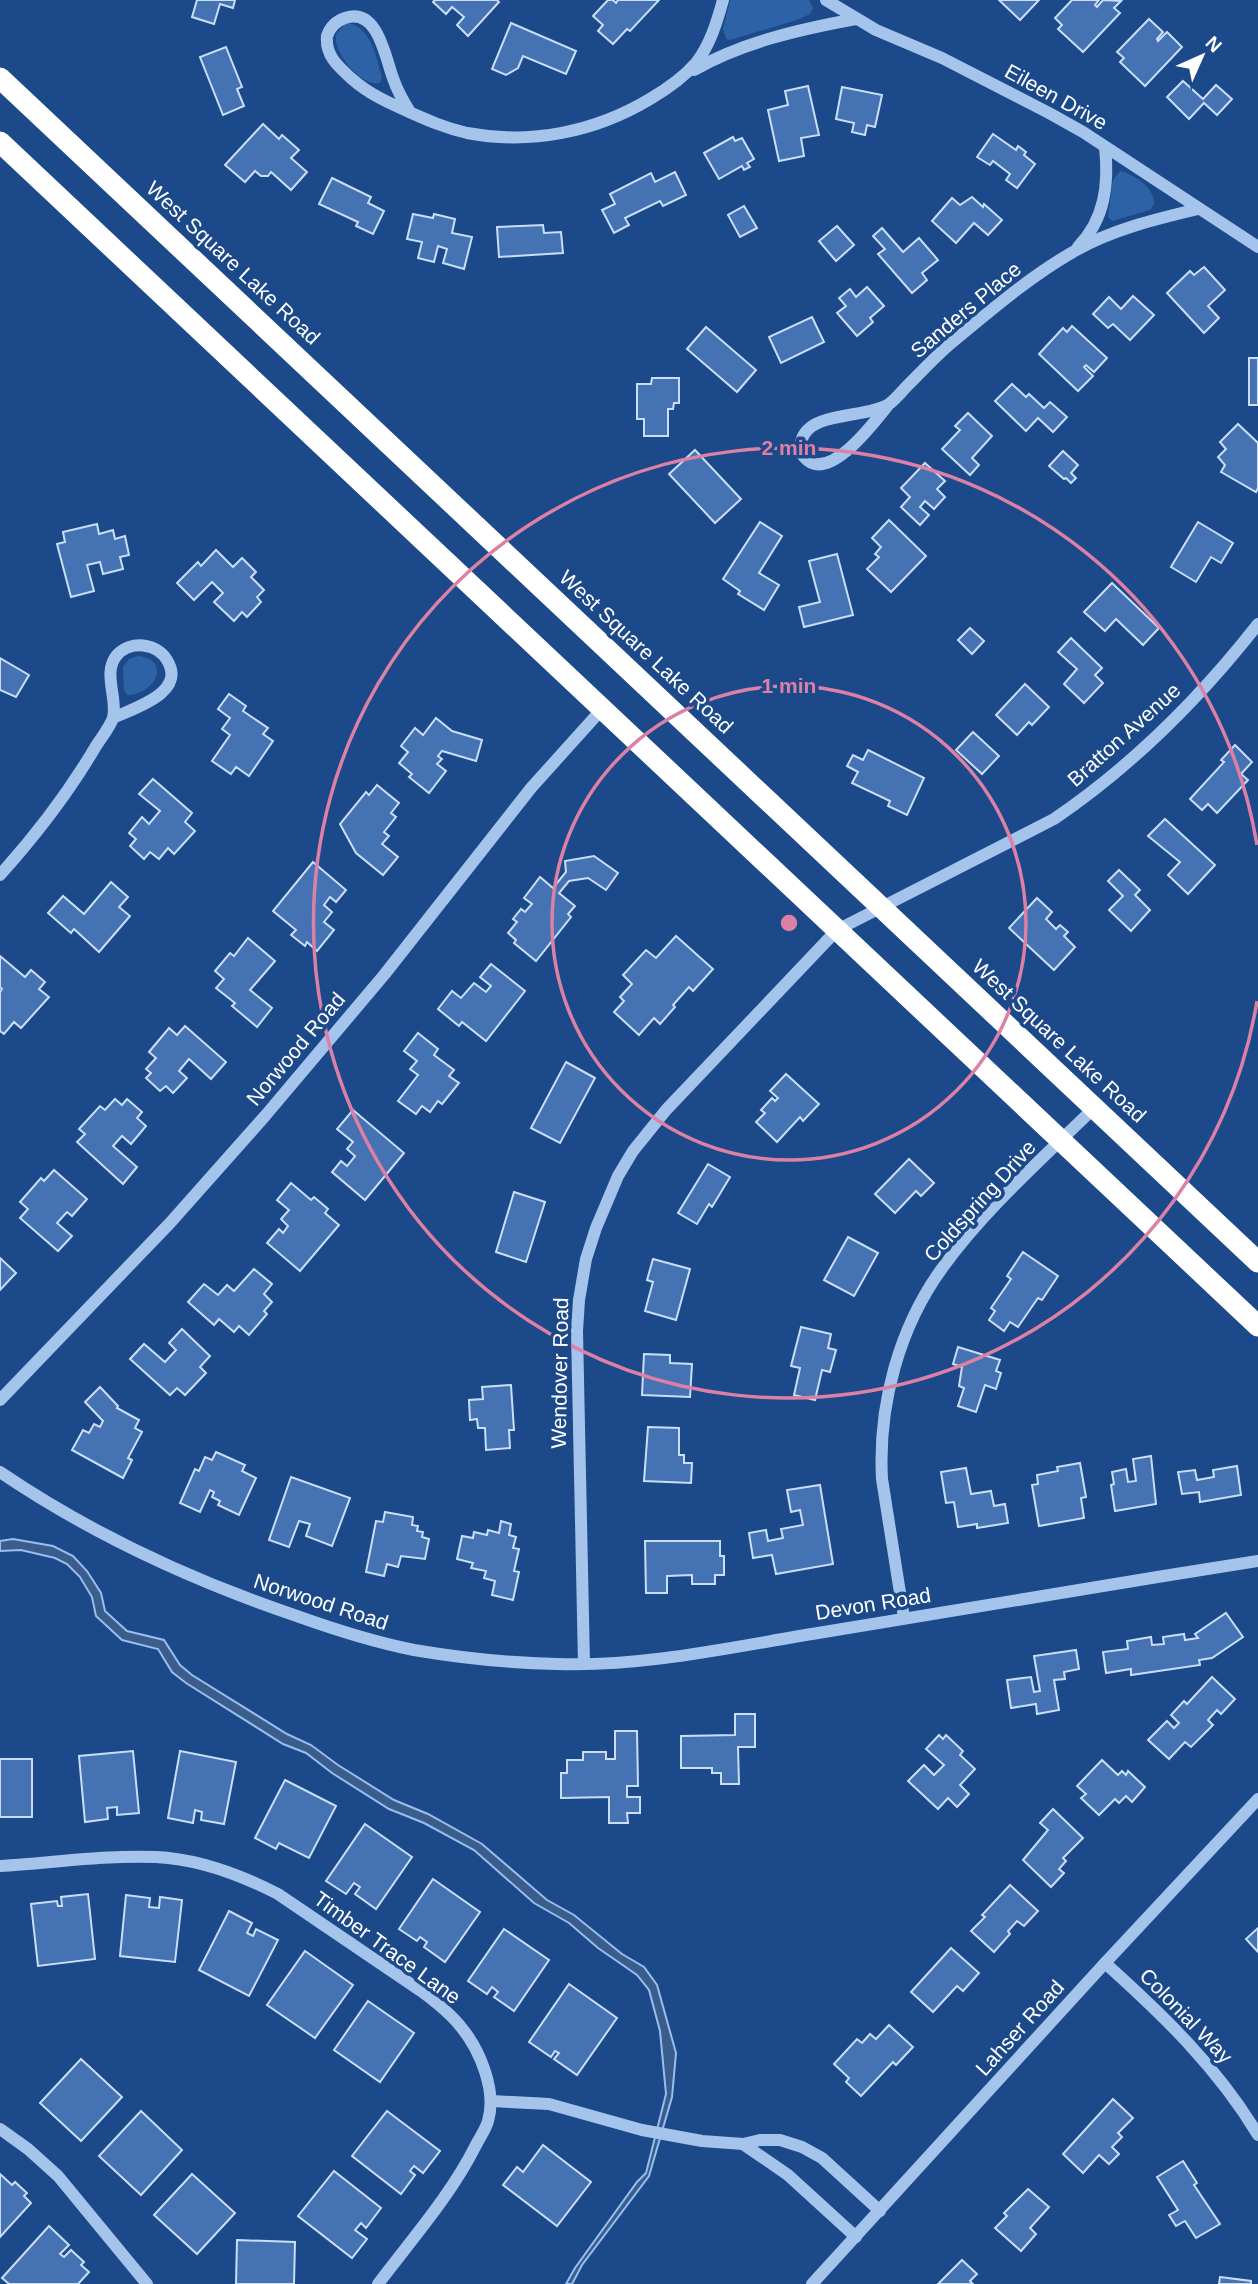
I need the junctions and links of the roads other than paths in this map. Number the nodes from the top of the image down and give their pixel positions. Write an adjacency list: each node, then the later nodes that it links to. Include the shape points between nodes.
1 (723, 0): 4 (street, via 705,49)
2 (826, 0): 3 (street, Eileen Drive)
3 (856, 19): 4 (street, via 757,43); 8 (street, Eileen Drive, via 1004,89)
4 (684, 76): 6 (street, via 614,118 546,136 468,133)
5 (0, 78): 17 (highway, West Square Lake Road)
6 (410, 112): 6 (street, via 374,27 356,16 335,23 326,42 338,67 369,93)
7 (0, 142): 14 (highway)
8 (1105, 147): 9 (street, Eileen Drive); 11 (street, Sanders Place, via 1107,178 1101,209)
9 (1198, 209): 10 (street, Eileen Drive); 11 (street, Sanders Place, via 1118,232)
10 (1258, 247)
11 (1074, 251): 12 (street, Sanders Place, via 957,339)
12 (889, 404): 12 (street, Sanders Place, via 815,424 802,439 801,453 815,463 833,461)
13 (1258, 624): 17 (street, Bratton Avenue, via 1198,694 1097,788 1054,819)
14 (603, 708): 18 (highway); 23 (street, Norwood Road, via 531,788 384,975 265,1116)
15 (113, 718): 15 (street, via 150,702 168,685 168,661 158,650 130,646 117,655 111,679); 16 (street, via 62,798)
16 (0, 874)
17 (882, 907): 18 (street, Wendover Road); 19 (highway, West Square Lake Road)
18 (837, 930): 20 (highway); 28 (street, Wendover Road, via 650,1129 618,1176 596,1228 582,1281 577,1331)
19 (1094, 1108): 20 (street, Coldspring Drive); 21 (highway, West Square Lake Road)
20 (1060, 1141): 22 (highway); 26 (street, Coldspring Drive, via 947,1261 920,1304 901,1347 886,1403 881,1479)
21 (1258, 1262)
22 (1258, 1326)
23 (0, 1400)
24 (0, 1472): 27 (street, Norwood Road, via 106,1535 229,1592 371,1640)
25 (1258, 1561): 26 (street, Devon Road)
26 (904, 1618): 28 (street, Devon Road, via 681,1655)
27 (492, 1661): 28 (street, Devon Road)
28 (584, 1664)
29 (1258, 1799): 31 (street, Lahser Road)
30 (0, 1866): 32 (street, Timber Trace Lane, via 157,1857 206,1865 257,1883 442,2007 463,2028 474,2048)
31 (1105, 1963): 34 (street, Colonial Way, via 1198,2052); 36 (street, Lahser Road)
32 (491, 2101): 35 (street, via 549,2104 642,2130); 39 (street, via 488,2122 464,2168)
33 (0, 2129): 38 (street, via 58,2176)
34 (1258, 2136)
35 (743, 2144): 36 (street, via 780,2140 802,2147 822,2158); 37 (street, via 788,2175)
36 (880, 2211): 37 (street, Lahser Road)
37 (856, 2237): 40 (street, Lahser Road)
38 (147, 2284)
39 (378, 2284)
40 (812, 2284)

